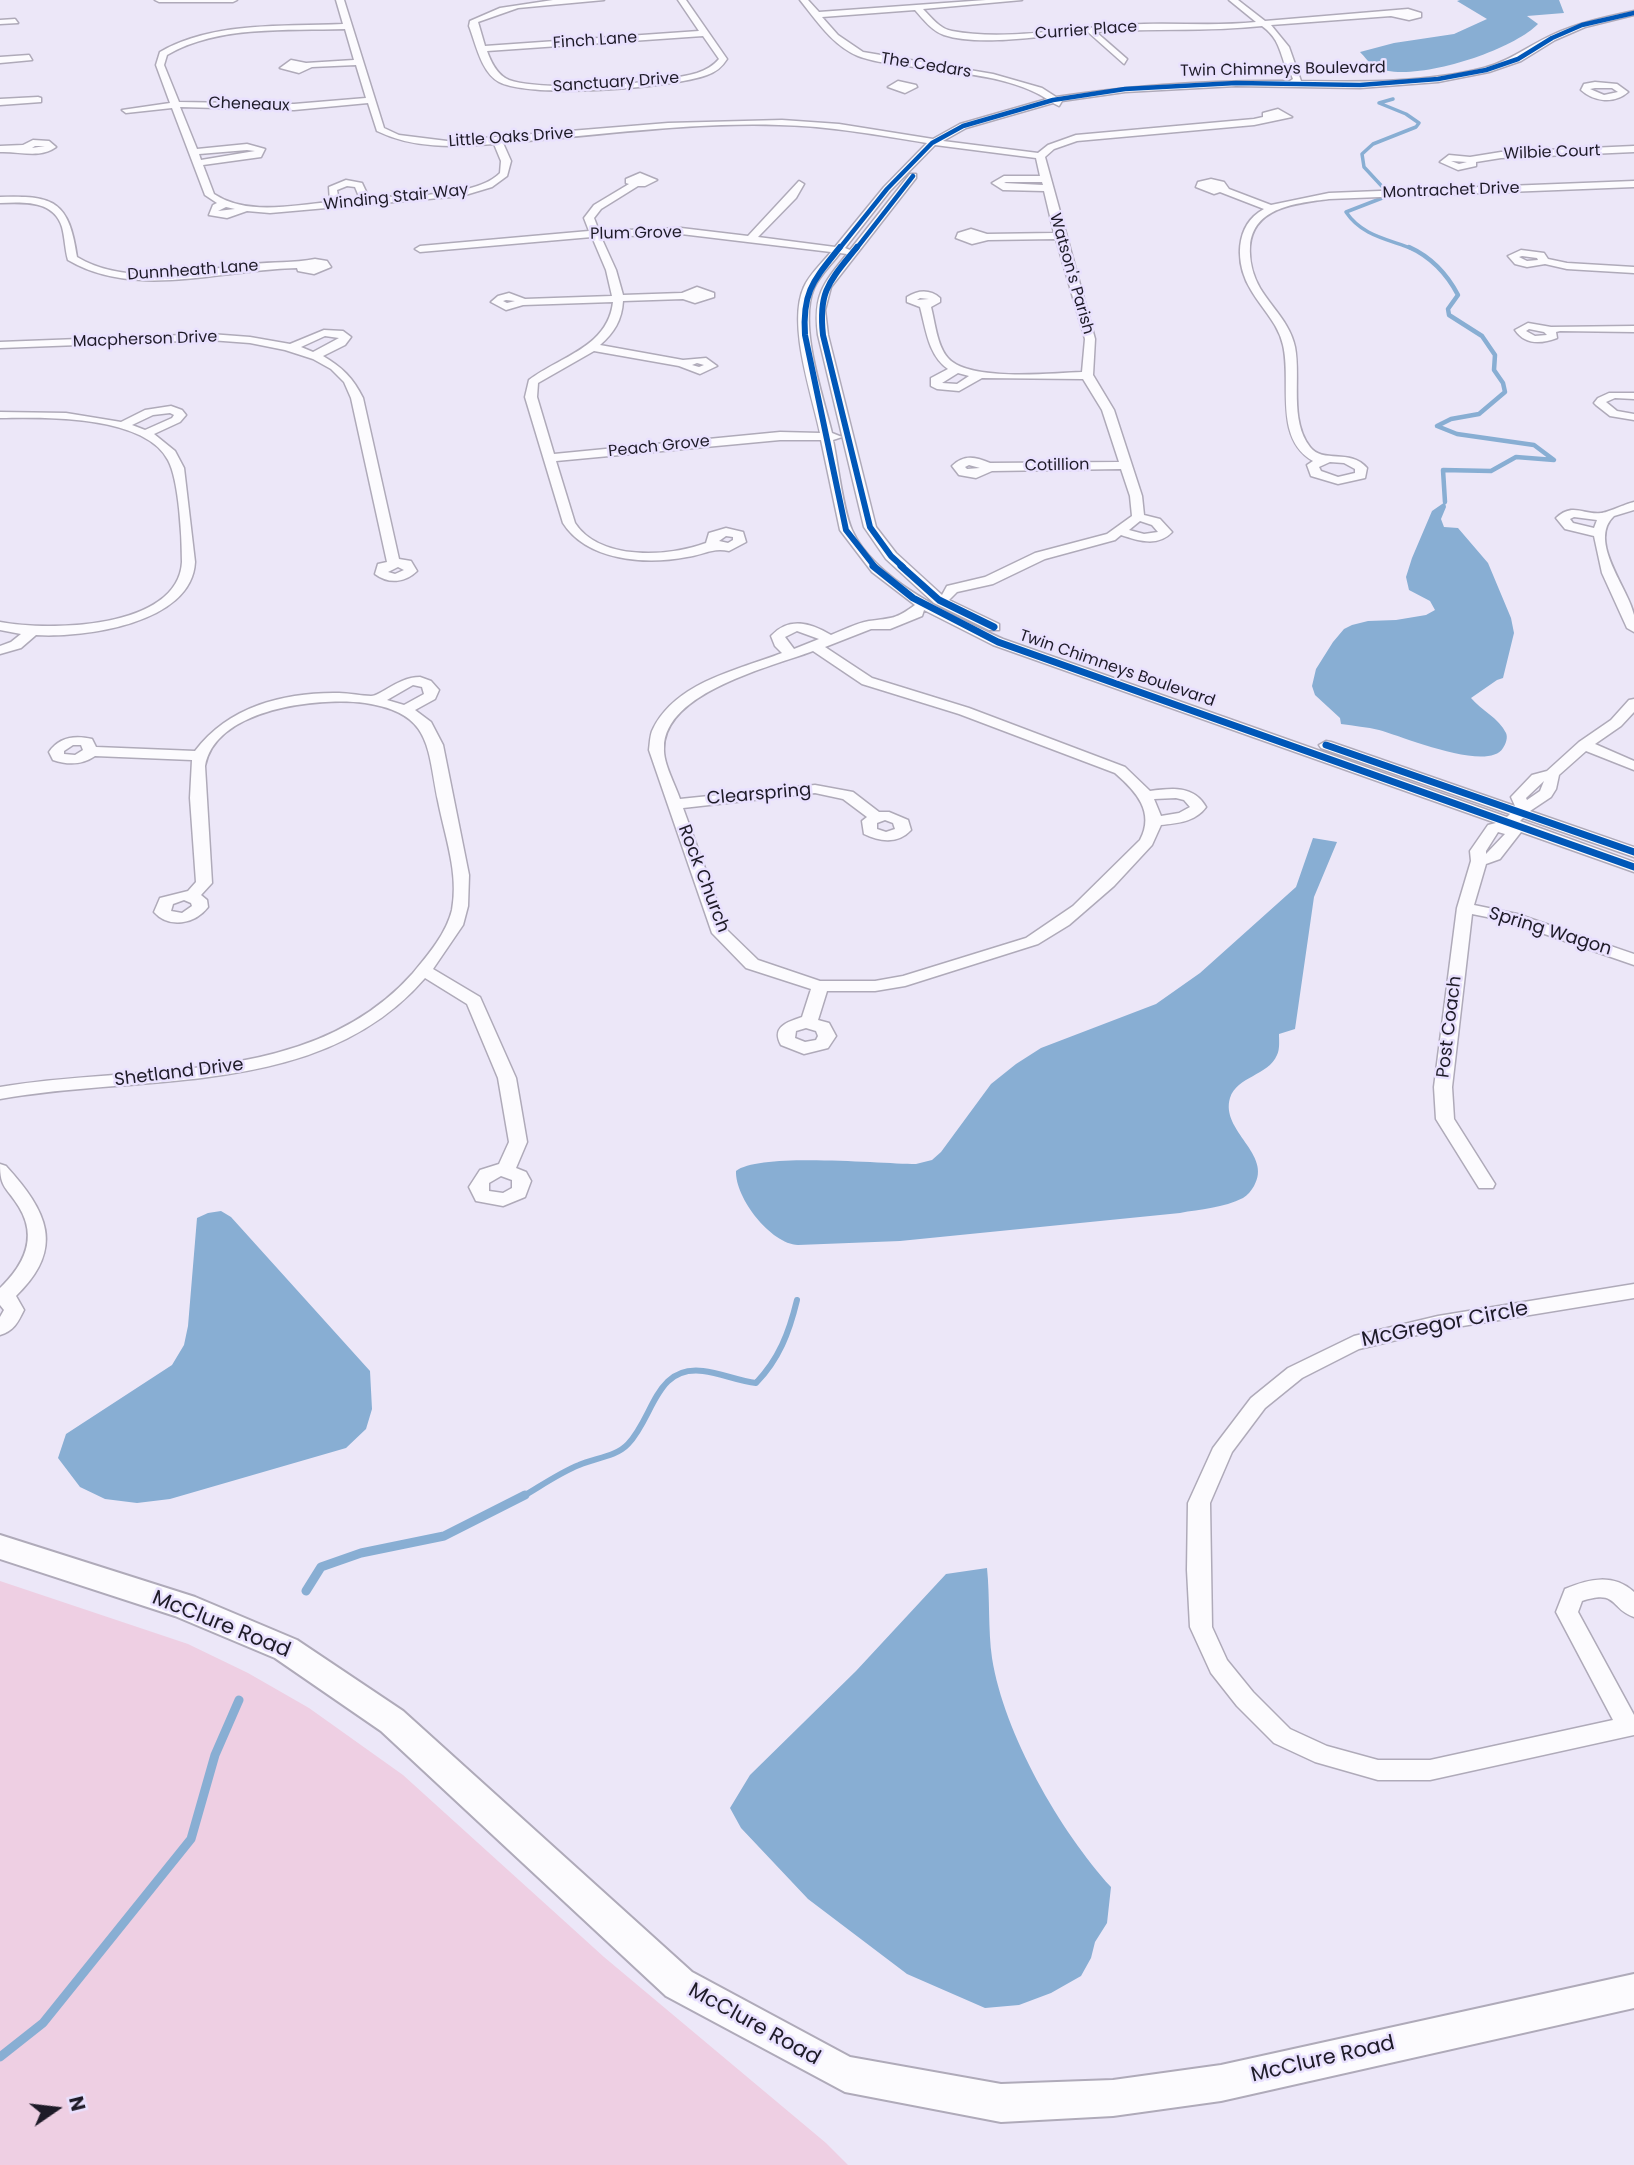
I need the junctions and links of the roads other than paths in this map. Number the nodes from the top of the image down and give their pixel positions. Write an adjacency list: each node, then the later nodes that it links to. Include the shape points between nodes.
1 (159, 0): 2 (street)
2 (233, 0)
3 (340, 0): 18 (street, Little Oaks Drive)
4 (600, 0): 9 (street, Sanctuary Drive)
5 (682, 0): 20 (street, Sanctuary Drive)
6 (804, 0): 13 (street, The Cedars)
7 (1018, 0): 10 (street)
8 (1233, 0): 17 (street)
9 (502, 4): 21 (street, Sanctuary Drive, via 474,21)
10 (917, 8): 13 (street); 19 (street, Currier Place, via 937,28 963,36)
11 (1394, 13): 17 (street, Currier Place)
12 (1634, 13): 29 (street, Twin Chimneys Boulevard, via 1582,25 1518,59 1486,70 1405,82)
13 (817, 15): 27 (street, The Cedars, via 850,49)
14 (1634, 18): 29 (street, Twin Chimneys Boulevard, via 1593,28 1528,65 1499,74 1364,90)
15 (15, 21): 16 (street)
16 (0, 22)
17 (1265, 24): 19 (street, Currier Place); 29 (street, via 1281,40)
18 (348, 26): 25 (street, Little Oaks Drive); 36 (street, Winding Stair Way, via 226,34 178,45 159,60)
19 (1091, 31): 24 (street)
20 (706, 33): 21 (street, Finch Lane); 21 (street, Sanctuary Drive, via 723,59 704,74 560,88 503,81 493,73)
21 (483, 50)
22 (29, 58): 23 (street)
23 (0, 60)
24 (1124, 61)
25 (359, 62): 26 (street); 33 (street, Little Oaks Drive)
26 (308, 65)
27 (918, 67): 28 (street); 34 (street, The Cedars, via 982,75)
28 (904, 83)
29 (1294, 84): 34 (street, Twin Chimneys Boulevard, via 1175,85)
30 (1623, 90): 31 (street)
31 (1634, 90)
32 (38, 100): 35 (street)
33 (371, 100): 36 (street, Cheneaux, via 294,107); 41 (street, Little Oaks Drive, via 380,129 401,141)
34 (1055, 101): 42 (street, Twin Chimneys Boulevard, via 963,126)
35 (0, 103)
36 (174, 104): 37 (street, Cheneaux); 46 (street, Winding Stair Way)
37 (126, 110)
38 (1270, 118): 47 (street, via 1076,138)
39 (780, 122): 40 (street, Little Oaks Drive, via 797,113 810,118); 40 (street, Little Oaks Drive, via 777,127 787,132); 41 (street, Little Oaks Drive, via 689,123)
40 (809, 124): 42 (street, Little Oaks Drive)
41 (496, 140): 55 (street, Winding Stair Way, via 506,168 488,185 446,195)
42 (939, 144): 47 (street, Little Oaks Drive, via 958,151); 65 (street, Twin Chimneys Boulevard, via 887,189); 66 (street, Twin Chimneys Boulevard)
43 (24, 148): 44 (street)
44 (0, 149)
45 (1634, 149): 48 (street, Wilbie Court)
46 (192, 152): 49 (street, Winding Stair Way); 49 (street, via 260,149 258,155)
47 (1040, 156): 61 (street, Watson's Parish)
48 (1470, 160)
49 (196, 163): 56 (street, Winding Stair Way, via 210,195)
50 (792, 181): 63 (street, via 793,196)
51 (635, 184): 60 (street, via 591,213)
52 (1634, 184): 59 (street, Montrachet Drive, via 1381,193 1306,198)
53 (1222, 190): 59 (street)
54 (0, 200): 69 (street, via 32,201 57,210 63,216 72,258)
55 (366, 202): 57 (street, Winding Stair Way); 57 (street, via 359,185 346,183 332,189)
56 (224, 204): 58 (street, Winding Stair Way); 58 (street, Winding Stair Way, via 212,213 227,215)
57 (335, 205): 58 (street, Winding Stair Way)
58 (247, 208)
59 (1270, 208): 94 (street, Montrachet Drive, via 1255,217 1246,230 1249,275 1286,334 1296,432 1305,450)
60 (594, 234): 63 (street, Plum Grove, via 681,231); 64 (street, Plum Grove); 73 (street)
61 (1060, 236): 62 (street); 85 (street, Watson's Parish, via 1090,339)
62 (985, 237)
63 (752, 238): 65 (street, Plum Grove)
64 (419, 249)
65 (836, 250): 66 (street, Plum Grove); 91 (street, Twin Chimneys Boulevard, via 809,286 803,309)
66 (852, 252): 92 (street, Twin Chimneys Boulevard, via 826,287 820,310)
67 (1544, 261): 70 (street)
68 (303, 265): 69 (street, Dunnheath Lane, via 139,276)
69 (84, 268): 71 (street)
70 (1634, 270)
71 (68, 274)
72 (684, 296): 73 (street)
73 (620, 298): 74 (street); 79 (street, via 616,321)
74 (522, 302)
75 (925, 304): 83 (street, via 939,353)
76 (1634, 329): 77 (street)
77 (1550, 330)
78 (0, 345): 80 (street, Macpherson Drive, via 210,337)
79 (592, 347): 82 (street); 93 (street, via 542,374 531,386)
80 (290, 349): 81 (street, Macpherson Drive); 81 (street, via 324,333 346,337)
81 (313, 356): 103 (street, Macpherson Drive, via 339,369 355,388)
82 (684, 365)
83 (956, 369): 84 (street); 84 (street, via 935,380 937,386 959,388)
84 (978, 375): 85 (street)
85 (1087, 375): 95 (street, via 1108,410)
86 (1634, 396): 88 (street, via 1613,395 1600,403 1614,414)
87 (0, 415): 89 (street, via 66,415)
88 (1634, 417)
89 (122, 426): 90 (street); 90 (street, via 154,410 171,409 180,415)
90 (145, 435): 108 (street, via 170,453 181,474 189,570 181,586 157,607 128,620 62,632)
91 (826, 437): 92 (street, Peach Grove); 93 (street, Peach Grove, via 700,442); 105 (street, Twin Chimneys Boulevard, via 846,530 879,572)
92 (849, 437): 104 (street, Twin Chimneys Boulevard, via 870,527 891,556)
93 (551, 458): 102 (street, via 572,529 585,541 636,555 680,555)
94 (1321, 460)
95 (1127, 466): 96 (street, Cotillion); 98 (street)
96 (986, 467)
97 (1634, 506): 99 (street)
98 (1138, 517): 100 (street); 100 (street, via 1156,522 1166,533 1144,538)
99 (1604, 518): 101 (street); 101 (street, via 1570,513 1562,518 1569,526)
100 (1121, 531): 104 (street, via 1022,562 988,581 986,588)
101 (1598, 533): 107 (street, via 1601,551)
102 (714, 545)
103 (394, 564)
104 (944, 598): 105 (street); 123 (street, Twin Chimneys Boulevard, via 1009,635)
105 (919, 607): 109 (street, Rock Church, via 917,613 885,626 870,625); 123 (street, Twin Chimneys Boulevard, via 998,642)
106 (0, 627): 108 (street)
107 (1634, 628)
108 (31, 632): 111 (street, via 16,645)
109 (830, 640): 110 (street, Rock Church); 112 (street, via 804,627 785,629 778,636)
110 (815, 646): 112 (street, Rock Church); 120 (street, via 867,681 1112,766)
111 (0, 650)
112 (792, 654): 121 (street, Rock Church, via 707,685 678,705 659,730 656,750)
113 (377, 701): 115 (street, Shetland Drive); 115 (street, via 405,683 429,684 430,696); 118 (street, Shetland Drive, via 327,695 286,702 251,713 219,732)
114 (1634, 703): 116 (street, via 1616,723)
115 (405, 710): 130 (street, Shetland Drive, via 429,730 433,740 461,882 459,915)
116 (1584, 745): 119 (street); 123 (street, via 1552,774 1552,785 1539,802)
117 (91, 751): 118 (street)
118 (200, 756): 127 (street, via 204,883)
119 (1634, 766)
120 (1146, 796): 124 (street); 124 (street, via 1178,793 1190,796 1198,807 1187,816)
121 (674, 804): 122 (street, Clearspring, via 815,789 848,795); 131 (street, Rock Church, via 720,933 760,969)
122 (877, 817)
123 (1515, 818): 125 (street, Twin Chimneys Boulevard); 126 (street, Twin Chimneys Boulevard); 128 (street, Post Coach, via 1514,833 1495,856 1479,861)
124 (1153, 821): 131 (street, Rock Church, via 1147,842 1134,857 1051,931 905,981)
125 (1634, 852)
126 (1634, 867)
127 (192, 896)
128 (1465, 908): 129 (street, Spring Wagon, via 1511,917); 136 (street, Post Coach, via 1443,1087 1445,1119)
129 (1634, 960)
130 (425, 971): 133 (street, Shetland Drive, via 380,1013 284,1056 216,1072 75,1082); 135 (street, via 474,1001 507,1079 518,1142)
131 (820, 986): 132 (street)
132 (809, 1022)
133 (0, 1093)
134 (0, 1170): 138 (street, via 28,1201 36,1220 37,1240 28,1270)
135 (506, 1170)
136 (1486, 1184)
137 (1634, 1291): 142 (street, McGregor Circle, via 1438,1323 1354,1343 1296,1373 1258,1403 1223,1448 1199,1503 1198,1570 1201,1627 1219,1666 1282,1736 1323,1755 1378,1770 1430,1770)
138 (1, 1298): 139 (street, via 9,1300 14,1310)
139 (0, 1328)
140 (0, 1547): 143 (street, McClure Road, via 184,1606 286,1649 392,1721 678,1984 845,2074 1001,2103 1113,2098 1221,2083)
141 (1634, 1608): 142 (street, via 1628,1598 1593,1586 1573,1595 1567,1612)
142 (1631, 1725)
143 (1634, 1991)

